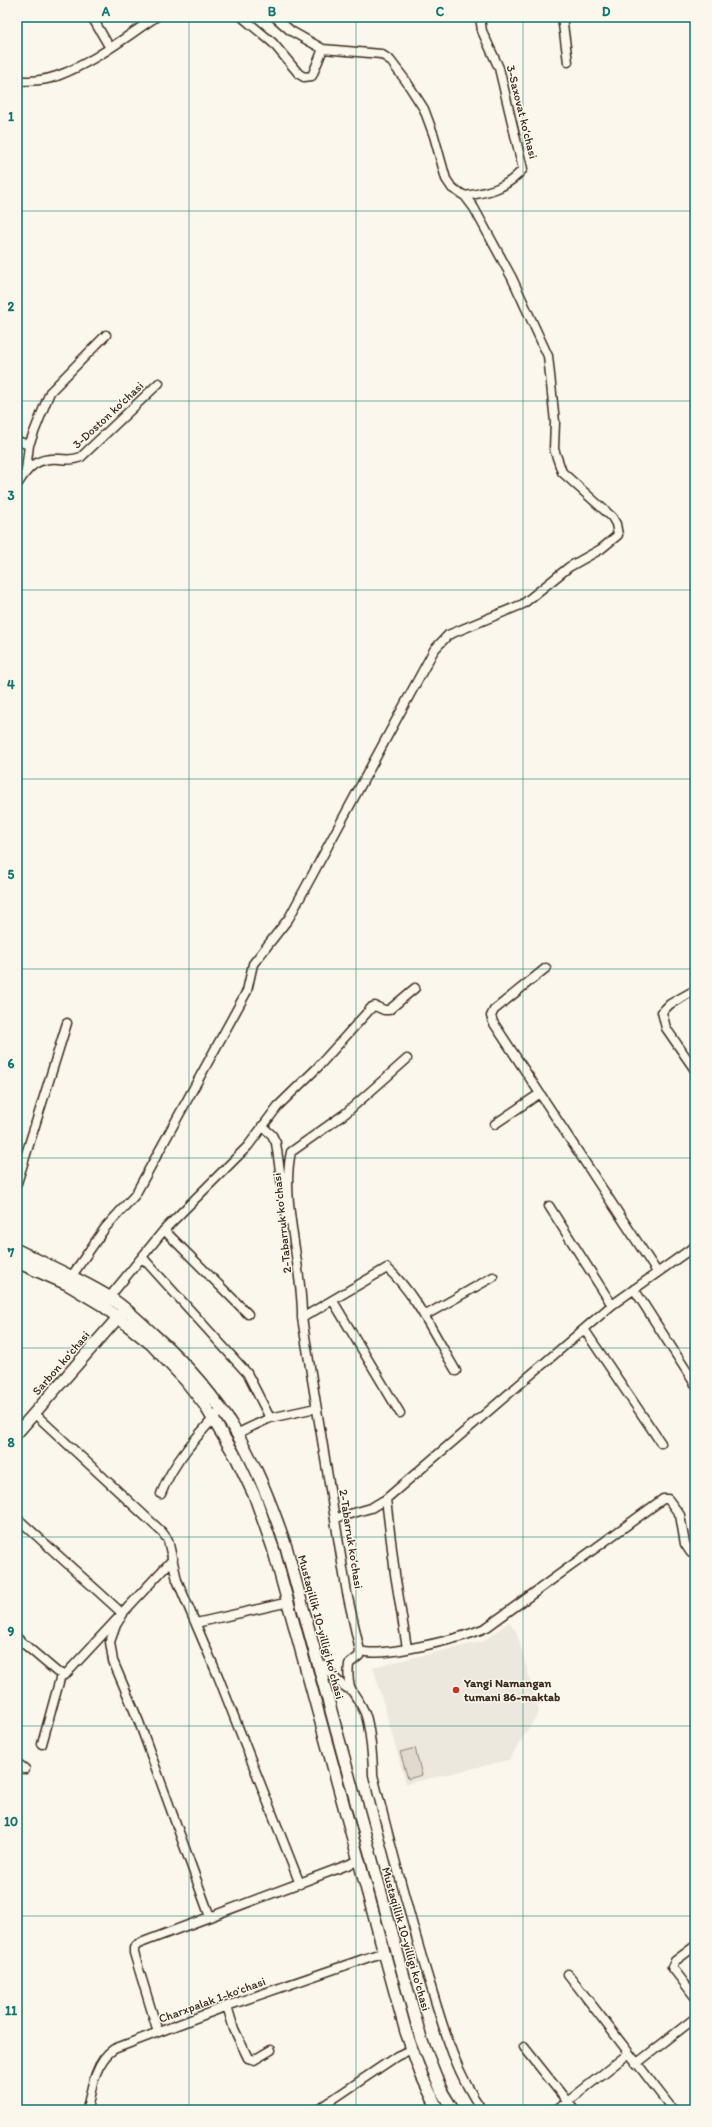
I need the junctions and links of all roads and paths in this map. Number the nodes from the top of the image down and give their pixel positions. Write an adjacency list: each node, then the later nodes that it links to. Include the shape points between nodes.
1 (92, 17): 7 (street)
2 (156, 17): 7 (street)
3 (242, 17): 8 (street, via 273,43 304,77 312,76)
4 (275, 17): 8 (street, via 291,31)
5 (480, 17): 11 (street, 3-Saxovat koʻchasi, via 482,31 499,68 523,169 516,178 495,190)
6 (562, 17): 9 (street)
7 (110, 48): 10 (street, via 57,76)
8 (323, 50): 11 (street, via 370,52 381,54 390,60 424,109 446,179 452,188)
9 (568, 62)
10 (17, 82)
11 (465, 196): 35 (street, via 512,278 548,356 555,422 554,450 562,472 612,517 618,535 601,549 569,567 524,604 448,635 434,650 290,918 254,964 247,991 135,1195 105,1228)
12 (106, 335): 15 (street, via 50,392)
13 (159, 383): 16 (street, 3-Doston koʻchasi, via 82,457 75,460 51,458 31,465)
14 (17, 441): 15 (street)
15 (29, 445): 16 (street)
16 (26, 470): 17 (street)
17 (17, 485)
18 (546, 968): 24 (street, via 494,1010 491,1016)
19 (415, 988): 26 (street, via 389,1010 372,1007)
20 (695, 990): 23 (street, via 670,1004 662,1012 666,1028)
21 (66, 1023): 27 (street)
22 (406, 1059): 38 (street, 2-Tabarruk koʻchasi, via 346,1113 291,1152 288,1184)
23 (695, 1070)
24 (539, 1094): 25 (street); 34 (street)
25 (495, 1124)
26 (262, 1126): 29 (street, via 248,1146); 38 (street, 2-Tabarruk koʻchasi, via 276,1143 297,1289)
27 (17, 1183)
28 (549, 1206): 41 (street)
29 (164, 1230): 32 (street); 43 (street)
30 (695, 1246): 34 (street)
31 (17, 1250): 35 (main road, Mustaqillik 10-yilligi ko'chasi)
32 (142, 1258): 39 (street); 53 (street, via 247,1372)
33 (17, 1262): 39 (main road, Mustaqillik 10-yilligi ko'chasi)
34 (657, 1272): 37 (street)
35 (71, 1277): 39 (main road, Mustaqillik 10-yilligi ko'chasi)
36 (493, 1277): 44 (street)
37 (634, 1289): 41 (street); 48 (street)
38 (302, 1297): 45 (street, 2-Tabarruk koʻchasi)
39 (106, 1301): 42 (main road, Mustaqillik 10-yilligi ko'chasi)
40 (333, 1301): 44 (street, via 388,1268); 45 (street); 52 (street)
41 (612, 1305): 46 (street)
42 (122, 1313): 50 (main road, Mustaqillik 10-yilligi ko'chasi, via 181,1359); 51 (main road, Sarbon koʻchasi); 54 (main road, Mustaqillik 10-yilligi ko'chasi, via 186,1380)
43 (248, 1314)
44 (424, 1316): 47 (street)
45 (302, 1318): 49 (street, 2-Tabarruk koʻchasi)
46 (584, 1329): 57 (street); 59 (street)
47 (456, 1371)
48 (695, 1384)
49 (316, 1408): 53 (street); 61 (street, 2-Tabarruk koʻchasi)
50 (222, 1410): 54 (street); 56 (main road, Mustaqillik 10-yilligi ko'chasi)
51 (34, 1413): 55 (main road, Sarbon koʻchasi); 63 (street, via 162,1532 168,1540)
52 (400, 1413)
53 (270, 1418): 56 (street)
54 (214, 1419): 58 (street, via 190,1444 167,1478); 64 (main road, Mustaqillik 10-yilligi ko'chasi, via 255,1497)
55 (17, 1433)
56 (238, 1433): 70 (main road, Mustaqillik 10-yilligi ko'chasi, via 270,1499 287,1550)
57 (662, 1443)
58 (161, 1494)
59 (386, 1499): 61 (street, via 371,1508); 68 (street, via 394,1574)
60 (17, 1518): 65 (street)
61 (336, 1518): 69 (street, 2-Tabarruk koʻchasi, via 347,1593)
62 (695, 1553): 68 (street, via 691,1553 685,1544 680,1515 668,1499 663,1499 487,1627 473,1634)
63 (173, 1559): 65 (street); 66 (street, via 177,1580)
64 (289, 1602): 66 (street); 76 (main road, Mustaqillik 10-yilligi ko'chasi)
65 (123, 1614): 71 (street, via 70,1672); 78 (street, via 110,1642 112,1661 139,1722)
66 (196, 1624): 77 (street)
67 (17, 1638): 71 (street)
68 (407, 1648): 69 (street, via 368,1654)
69 (360, 1651): 72 (street, via 359,1656 349,1664)
70 (316, 1660): 72 (street, via 327,1667 338,1684); 95 (main road, Mustaqillik 10-yilligi ko'chasi, via 420,2039)
71 (61, 1675): 73 (street)
72 (350, 1690): 96 (street, via 365,1714 375,1782 411,1923 451,2051)
73 (42, 1744)
74 (17, 1763): 75 (street)
75 (25, 1769)
76 (358, 1862): 77 (street); 80 (main road, Mustaqillik 10-yilligi ko'chasi)
77 (300, 1884): 78 (street)
78 (210, 1917): 85 (street, via 138,1944 134,1948)
79 (695, 1946): 82 (street, via 675,1961 672,1967)
80 (384, 1952): 83 (street, Charxpalak 1-koʻchasi); 87 (main road, Mustaqillik 10-yilligi ko'chasi)
81 (568, 1974): 89 (street)
82 (695, 1997)
83 (227, 2006): 85 (street, Charxpalak 1-koʻchasi); 88 (street, via 234,2029 248,2058 254,2060)
84 (695, 2018): 90 (street)
85 (158, 2032): 92 (street, Charxpalak 1-koʻchasi, via 108,2053 92,2083)
86 (524, 2048): 91 (street)
87 (412, 2049): 93 (street, via 397,2056); 94 (main road, Mustaqillik 10-yilligi ko'chasi)
88 (271, 2050)
89 (628, 2054): 90 (street); 91 (street)
90 (636, 2064): 99 (street)
91 (567, 2102): 97 (street); 98 (street)
92 (87, 2110)
93 (317, 2110)
94 (438, 2110)
95 (453, 2110)
96 (482, 2110)
97 (557, 2110)
98 (574, 2110)
99 (673, 2110)

